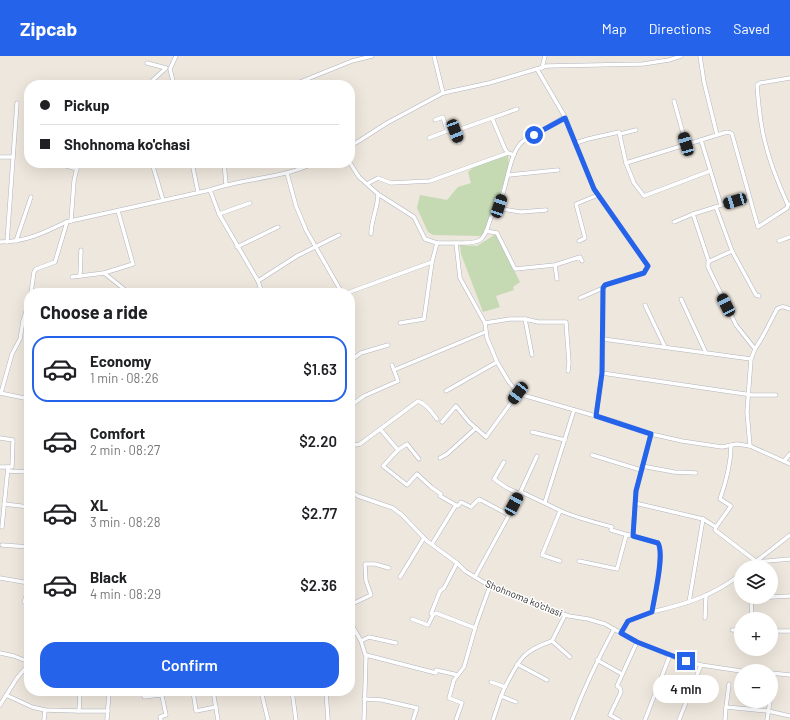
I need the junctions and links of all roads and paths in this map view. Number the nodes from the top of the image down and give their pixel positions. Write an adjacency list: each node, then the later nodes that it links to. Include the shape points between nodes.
1 (176, 56): 8 (street)
2 (372, 56): 13 (street, via 352,61)
3 (434, 56): 14 (street)
4 (545, 56): 9 (street)
5 (681, 56): 9 (street, via 643,64 547,66)
6 (700, 56): 25 (street)
7 (147, 63): 8 (street)
8 (168, 68): 11 (street); 12 (street)
9 (540, 69): 14 (street); 19 (street)
10 (790, 78): 58 (street, via 757,85 761,124 771,163)
11 (153, 80)
12 (172, 80)
13 (305, 80)
14 (443, 93): 30 (street, via 387,123)
15 (674, 101): 31 (street)
16 (16, 104): 35 (street)
17 (517, 109): 18 (street)
18 (492, 118): 23 (street); 32 (street)
19 (565, 118): 29 (street); 33 (street, via 523,141)
20 (435, 120): 22 (street, via 443,116)
21 (636, 130): 24 (street)
22 (447, 131): 23 (street); 26 (street)
23 (455, 131): 28 (street)
24 (620, 134): 29 (street, via 619,132); 36 (street)
25 (717, 135): 27 (street); 55 (street, via 727,132 732,134)
26 (429, 138)
27 (700, 140): 31 (street); 45 (street)
28 (459, 143)
29 (576, 143): 53 (street)
30 (355, 144)
31 (686, 144): 36 (street)
32 (508, 153): 33 (street); 49 (street, via 430,181 391,183 378,178)
33 (514, 155): 47 (street)
34 (0, 157): 35 (street)
35 (13, 157): 78 (street)
36 (626, 163): 45 (street, via 634,183 644,196)
37 (74, 168): 43 (street)
38 (153, 168): 56 (street)
39 (193, 168): 51 (street)
40 (224, 168): 48 (street)
41 (300, 168): 46 (street)
42 (353, 168): 49 (street)
43 (77, 169): 66 (street)
44 (558, 170): 47 (street)
45 (710, 171): 59 (street)
46 (287, 173): 48 (street); 81 (street, via 296,206)
47 (509, 175): 61 (street, via 499,206)
48 (226, 184): 50 (street)
49 (367, 184): 52 (street)
50 (210, 190): 51 (street); 64 (street)
51 (198, 192): 56 (street)
52 (378, 194): 71 (street); 79 (street, via 414,217 425,239)
53 (598, 195): 75 (street, via 576,204 586,238); 98 (street, via 648,266 644,273 605,285)
54 (31, 197): 74 (street)
55 (749, 197): 58 (street, via 758,227 787,208); 59 (street)
56 (163, 200): 63 (street)
57 (250, 203): 64 (street)
58 (789, 204)
59 (721, 205): 60 (street)
60 (716, 207): 65 (street); 84 (street)
61 (496, 208): 62 (street, via 521,212); 70 (street)
62 (546, 210)
63 (118, 211): 66 (street); 89 (street, via 133,264)
64 (219, 214): 82 (street)
65 (693, 214): 68 (street); 87 (street)
66 (72, 221): 67 (street)
67 (67, 222): 74 (street, via 46,233); 94 (street, via 55,262 36,269)
68 (674, 222)
69 (278, 228): 82 (street)
70 (486, 231): 80 (street, via 480,240 475,242); 88 (street, via 497,233 515,269)
71 (371, 234)
72 (339, 235): 81 (street)
73 (790, 237): 76 (street)
74 (16, 241): 78 (street)
75 (579, 241)
76 (778, 241)
77 (0, 242): 78 (street)
78 (7, 242)
79 (437, 243): 80 (street); 86 (street)
80 (456, 243): 109 (street, via 460,278)
81 (315, 246): 93 (street); 97 (street)
82 (238, 247): 93 (street)
83 (81, 250): 90 (street)
84 (732, 252): 87 (street); 100 (street, via 756,295)
85 (582, 261): 88 (street, via 580,257)
86 (432, 262): 99 (street); 108 (street, via 424,319)
87 (709, 262): 114 (street, via 708,267 736,326)
88 (555, 265): 92 (street)
89 (104, 274): 90 (street); 95 (street)
90 (80, 276): 91 (street)
91 (72, 277)
92 (557, 279)
93 (258, 281): 96 (street)
94 (32, 288)
95 (122, 288)
96 (260, 288)
97 (339, 288)
98 (603, 288): 101 (street); 111 (street)
99 (355, 290)
100 (759, 296)
101 (580, 298)
102 (681, 299): 115 (street)
103 (645, 305): 113 (street)
104 (790, 309): 114 (street, via 783,306 778,308)
105 (24, 318): 107 (street)
106 (525, 319): 109 (street); 116 (street); 122 (street, via 538,322 566,322)
107 (23, 321): 125 (street, via 20,339 12,354)
108 (400, 323)
109 (485, 323): 110 (street)
110 (485, 332): 119 (street); 121 (street)
111 (603, 339): 113 (street); 123 (street)
112 (388, 345): 117 (street)
113 (665, 347): 115 (street)
114 (755, 349): 118 (street)
115 (706, 353): 118 (street)
116 (532, 355)
117 (355, 357)
118 (751, 359): 127 (street)
119 (497, 362): 124 (street); 126 (street)
120 (392, 365): 121 (street)
121 (394, 370): 130 (street, via 398,381)
122 (568, 371)
123 (602, 373): 127 (street); 132 (street)
124 (446, 391)
125 (0, 393): 129 (street)
126 (518, 393): 131 (street); 135 (street, via 486,436)
127 (748, 395): 128 (street); 143 (street)
128 (776, 395)
129 (24, 398)
130 (355, 402)
131 (574, 410): 132 (street); 140 (street)
132 (596, 416): 138 (street)
133 (438, 419): 136 (street, via 418,401)
134 (442, 422): 135 (street, via 456,406)
135 (476, 428): 148 (street)
136 (381, 430): 141 (street); 144 (street)
137 (532, 432): 140 (street)
138 (651, 434): 142 (street, via 711,446); 154 (street)
139 (0, 438): 155 (street, via 14,440 12,468)
140 (565, 440): 160 (street)
141 (355, 445)
142 (731, 445): 143 (street); 169 (street, via 731,456 720,499 731,506)
143 (750, 446): 150 (street)
144 (398, 450): 149 (street, via 407,444); 163 (street, via 383,466 407,485 417,474 441,494 440,496)
145 (790, 454): 150 (street)
146 (592, 455): 154 (street)
147 (537, 456): 158 (street)
148 (440, 458)
149 (419, 459)
150 (784, 461): 152 (street)
151 (504, 462): 158 (street, via 494,479)
152 (790, 464)
153 (0, 467): 155 (street)
154 (641, 468): 157 (street); 161 (street)
155 (8, 469): 156 (street); 162 (street)
156 (24, 471)
157 (696, 473)
158 (520, 493): 160 (street); 166 (street)
159 (355, 494): 173 (street, Shohnoma ko'chasi, via 393,508)
160 (545, 502): 165 (street)
161 (635, 503): 167 (street); 172 (street)
162 (4, 504): 164 (street); 168 (street)
163 (456, 505): 166 (street, via 461,502 471,507 479,498); 174 (street)
164 (24, 506)
165 (560, 511): 171 (street, via 612,527 611,530); 181 (street, via 542,555)
166 (509, 515): 186 (street)
167 (703, 519): 169 (street); 194 (street)
168 (2, 527)
169 (716, 527): 178 (street, via 715,530)
170 (790, 534): 179 (street)
171 (628, 535): 172 (street); 182 (street, via 618,569)
172 (633, 536): 196 (street, via 658,543 660,546 660,565)
173 (424, 538): 174 (street, Shohnoma ko'chasi); 185 (street)
174 (432, 544): 183 (street, Shohnoma ko'chasi)
175 (2, 545): 176 (street)
176 (24, 547)
177 (790, 559): 180 (street)
178 (754, 560)
179 (759, 560)
180 (778, 560)
181 (560, 561)
182 (579, 561)
183 (457, 563): 186 (street, Shohnoma ko'chasi); 198 (street, via 440,591 431,614)
184 (389, 568): 195 (street, via 365,564 366,581 371,596)
185 (400, 577)
186 (475, 577): 190 (street, Shohnoma ko'chasi)
187 (0, 578): 189 (street)
188 (734, 579): 191 (street)
189 (24, 583)
190 (490, 586): 197 (street, Shohnoma ko'chasi); 201 (street)
191 (706, 596): 194 (street); 199 (street)
192 (790, 596): 193 (street)
193 (778, 597)
194 (689, 602): 196 (street)
195 (355, 603)
196 (652, 612): 206 (street, via 628,621)
197 (565, 615): 202 (street, Shohnoma ko'chasi, via 588,619); 208 (street)
198 (433, 616): 200 (street, via 428,625); 201 (street, via 436,613)
199 (705, 618)
200 (412, 619)
201 (475, 628): 223 (street, via 464,668)
202 (614, 629): 206 (street, Shohnoma ko'chasi); 215 (street)
203 (355, 631): 207 (street)
204 (778, 631): 205 (street)
205 (790, 631)
206 (621, 633): 209 (street, Shohnoma ko'chasi)
207 (361, 641): 210 (street, via 369,637); 212 (street)
208 (552, 641): 214 (street); 217 (street, via 523,655)
209 (637, 642): 213 (street, Shohnoma ko'chasi); 221 (street)
210 (396, 643)
211 (0, 653): 216 (street)
212 (366, 655): 223 (street, via 436,673 436,670); 239 (street)
213 (670, 655): 218 (street, Shohnoma ko'chasi); 263 (street)
214 (570, 657)
215 (597, 660): 221 (street); 261 (street)
216 (24, 661)
217 (517, 664): 225 (street); 228 (street)
218 (701, 665): 220 (street, Shohnoma ko'chasi); 264 (street)
219 (24, 669): 229 (street)
220 (734, 670)
221 (622, 674): 262 (street, via 617,686 621,692 610,715)
222 (778, 674): 224 (street)
223 (458, 675): 259 (street, via 448,698 462,703)
224 (790, 675)
225 (547, 680)
226 (491, 682): 228 (street)
227 (729, 684): 243 (street)
228 (505, 687): 238 (street)
229 (6, 695): 241 (street); 245 (street)
230 (80, 696): 246 (street)
231 (109, 696): 247 (street)
232 (162, 696): 252 (street, via 166,716 160,717)
233 (194, 696): 242 (street, via 196,711)
234 (214, 696): 242 (street)
235 (262, 696): 254 (street)
236 (293, 696): 255 (street)
237 (326, 696): 256 (street)
238 (501, 696): 240 (street); 260 (street)
239 (364, 699): 257 (street); 258 (street, via 382,700 417,708)
240 (516, 702)
241 (0, 705)
242 (216, 707): 253 (street)
243 (726, 707): 248 (street); 265 (street)
244 (769, 708): 248 (street)
245 (45, 710): 246 (street); 250 (street)
246 (79, 711): 247 (street)
247 (108, 711): 251 (street)
248 (768, 711): 249 (street); 266 (street)
249 (790, 716)
250 (44, 720)
251 (107, 720)
252 (161, 720)
253 (218, 720)
254 (268, 720)
255 (296, 720)
256 (328, 720)
257 (364, 720)
258 (413, 720)
259 (456, 720)
260 (493, 720)
261 (572, 720)
262 (619, 720)
263 (644, 720)
264 (679, 720)
265 (725, 720)
266 (768, 720)

